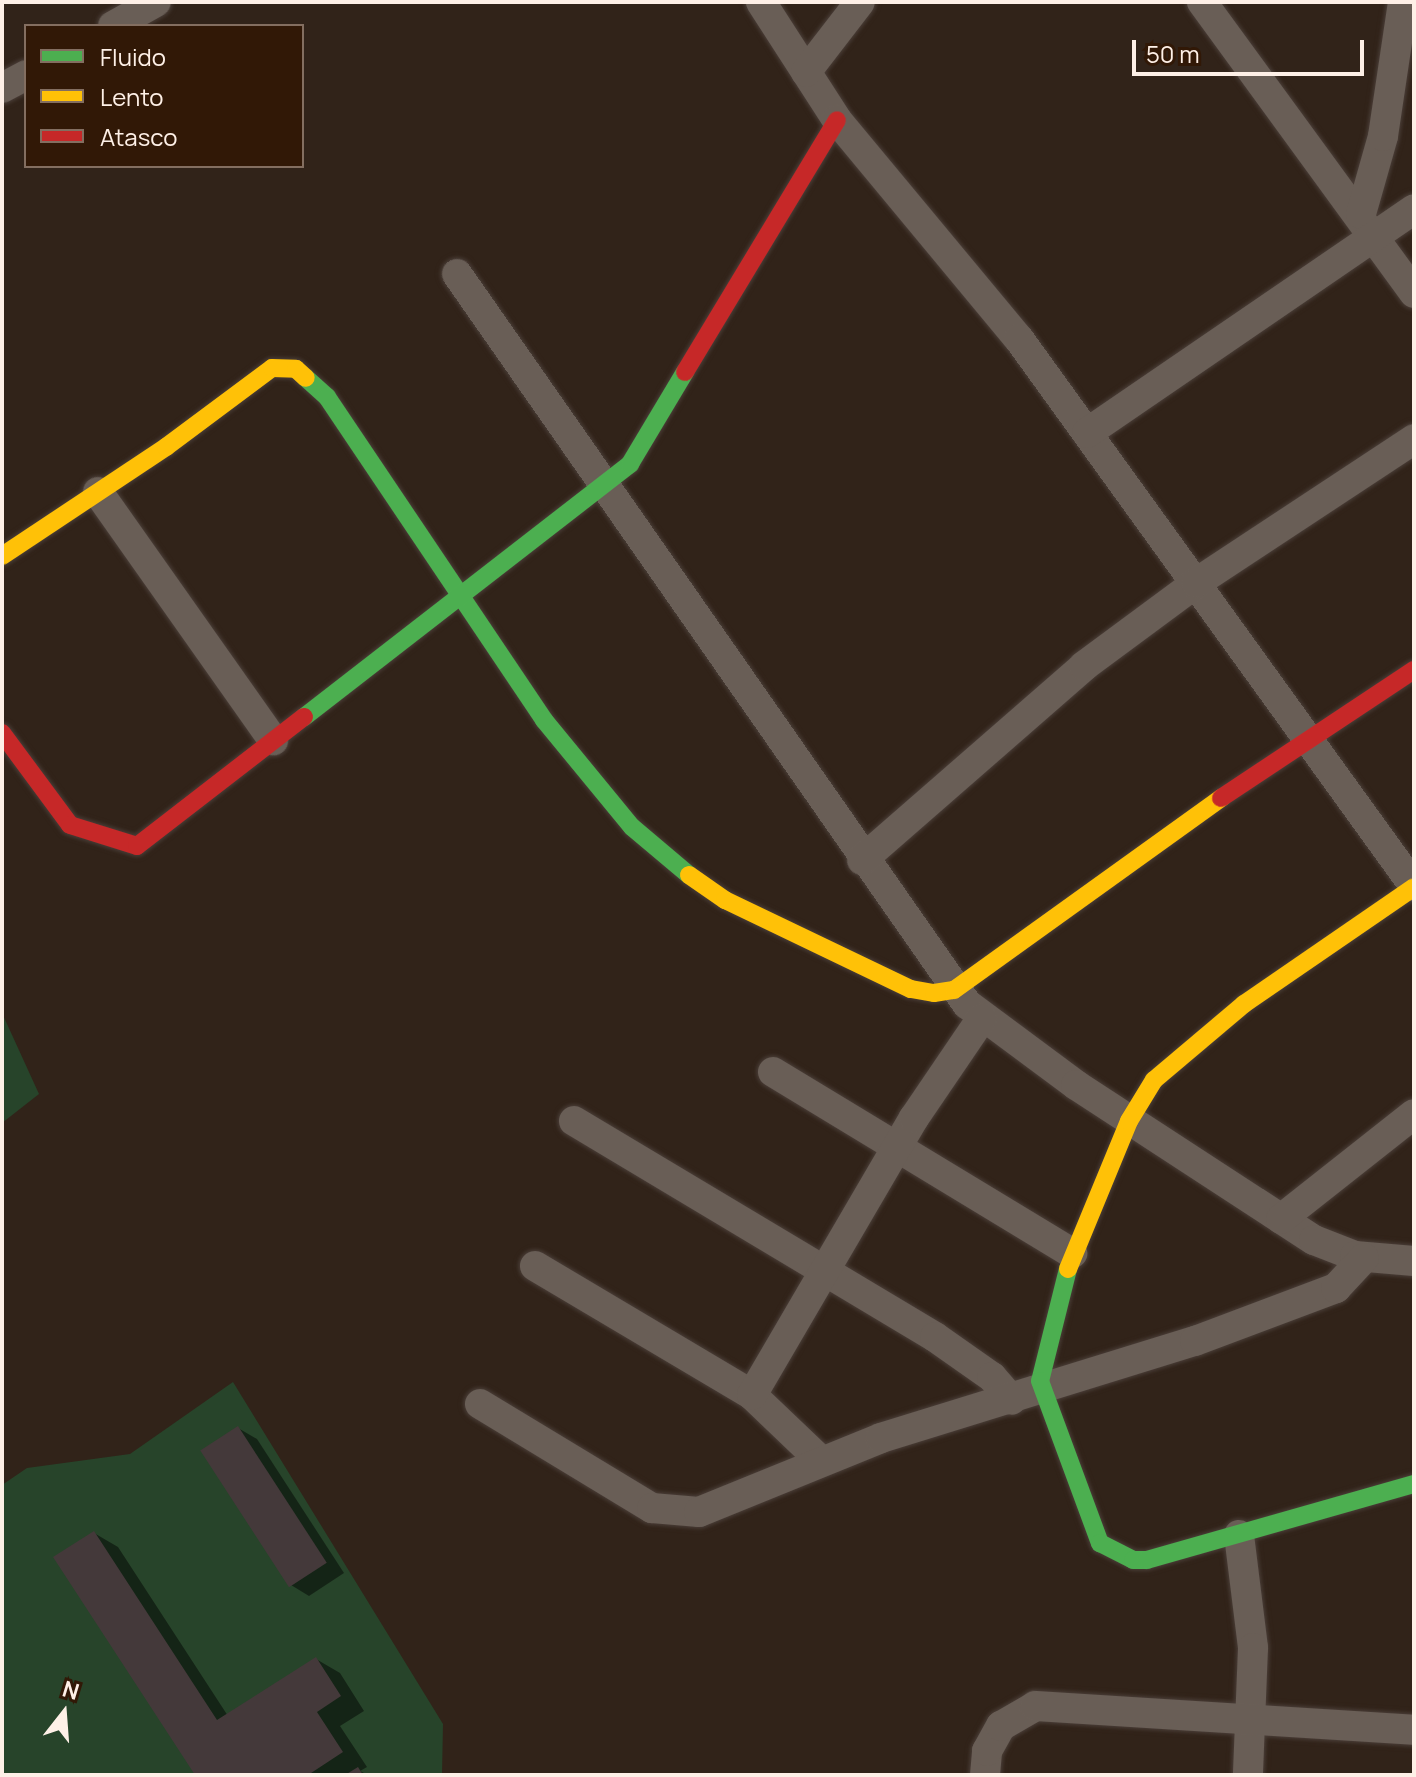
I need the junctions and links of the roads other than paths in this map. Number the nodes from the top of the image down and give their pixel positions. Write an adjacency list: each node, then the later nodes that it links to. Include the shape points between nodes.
1 (156, 2): 6 (street)
2 (761, 2): 7 (street)
3 (860, 2): 7 (street)
4 (1202, 2): 12 (street)
5 (1403, 2): 12 (street)
6 (117, 24)
7 (806, 72): 10 (street)
8 (24, 76): 9 (street)
9 (2, 88)
10 (837, 120): 15 (street, via 1019,339); 17 (street, via 630,464)
11 (1414, 209): 12 (street)
12 (1367, 226): 14 (street); 15 (street)
13 (457, 274): 17 (street)
14 (1414, 293)
15 (1087, 433): 20 (street)
16 (1414, 439): 20 (street)
17 (602, 485): 21 (street); 26 (street)
18 (98, 492): 19 (street); 21 (street, via 272,368 296,369 327,397); 24 (street)
19 (2, 556)
20 (1196, 583): 25 (street); 26 (street, via 1084,666)
21 (458, 597): 24 (street); 28 (street, via 544,720 661,856 725,900 852,962 923,992)
22 (1414, 670): 25 (street)
23 (2, 733): 24 (street, via 70,825 137,846)
24 (273, 740)
25 (1310, 741): 27 (street); 28 (street, via 1144,850)
26 (862, 860): 28 (street)
27 (1414, 887): 33 (street, via 1244,1004 1169,1064)
28 (954, 990): 29 (street)
29 (982, 1018): 33 (street); 34 (street)
30 (773, 1072): 34 (street)
31 (1414, 1114): 35 (street)
32 (574, 1121): 40 (street)
33 (1129, 1121): 35 (street); 36 (street)
34 (896, 1149): 36 (street); 40 (street)
35 (1281, 1219): 37 (street, via 1334,1249)
36 (1072, 1253): 41 (street, via 1044,1354)
37 (1364, 1258): 38 (street); 41 (street, via 1336,1288)
38 (1414, 1261)
39 (535, 1266): 42 (street)
40 (829, 1270): 42 (street, via 801,1305); 43 (street, via 992,1377)
41 (1042, 1391): 43 (street); 47 (street, via 1100,1543 1109,1550 1147,1560)
42 (752, 1395): 45 (street)
43 (1012, 1400): 45 (street)
44 (480, 1404): 45 (street, via 621,1491 667,1512 716,1508)
45 (820, 1460)
46 (1414, 1484): 47 (street)
47 (1239, 1535): 48 (street, via 1250,1611)
48 (1251, 1717): 49 (street); 50 (street, via 1035,1706 1001,1726 987,1751); 51 (street)
49 (1414, 1730)
50 (985, 1775)
51 (1248, 1775)

